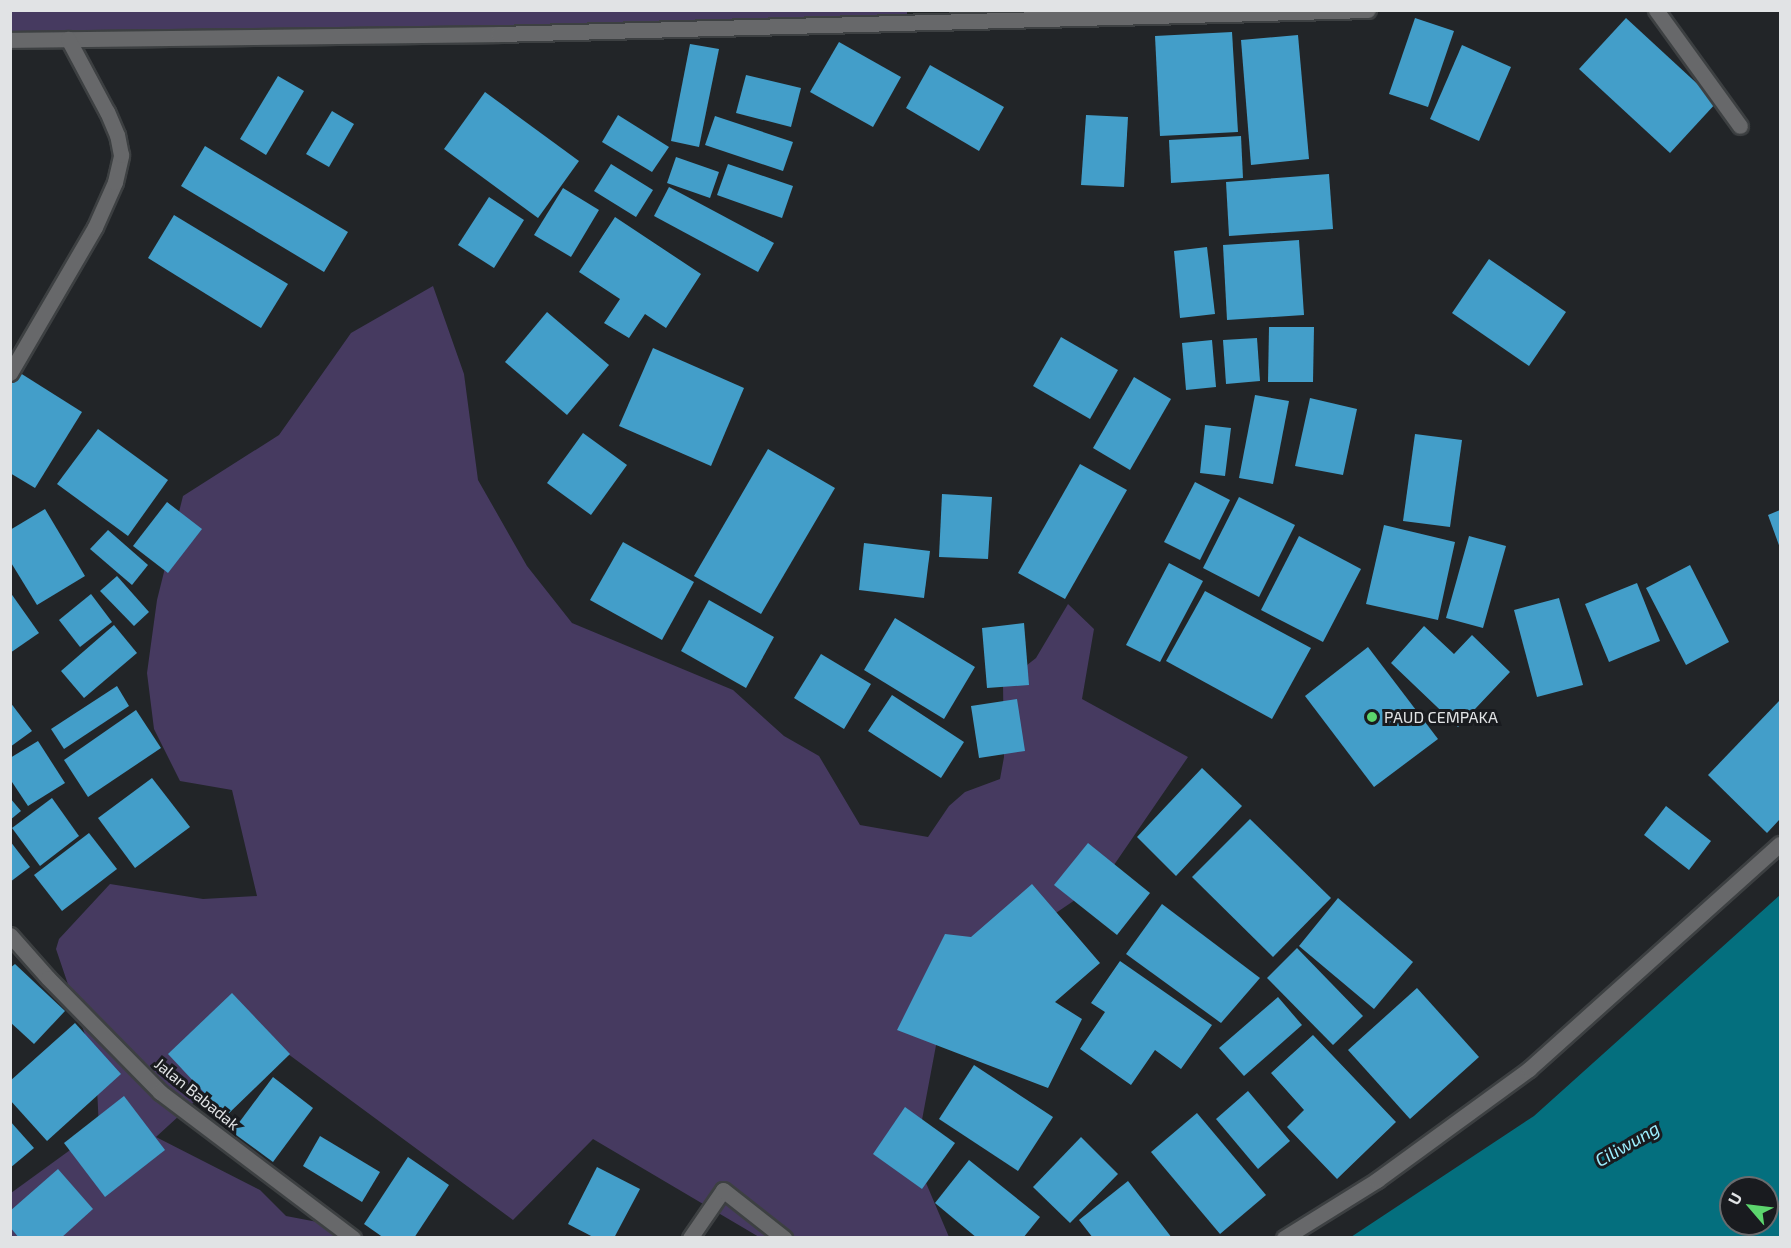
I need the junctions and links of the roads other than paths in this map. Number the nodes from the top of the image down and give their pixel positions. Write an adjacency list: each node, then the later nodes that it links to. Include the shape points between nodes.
1 (1368, 10): 3 (street, via 498,34)
2 (1656, 10): 5 (street)
3 (68, 39): 4 (street); 6 (street, via 107,112 121,155 115,182 95,228)
4 (10, 40)
5 (1740, 126)
6 (10, 373)
7 (1780, 844): 12 (street, via 1529,1068 1377,1180)
8 (10, 935): 9 (street, Jalan Babadak, via 160,1092)
9 (353, 1238)
10 (690, 1238): 11 (street, via 723,1190)
11 (784, 1238)
12 (1284, 1238)

